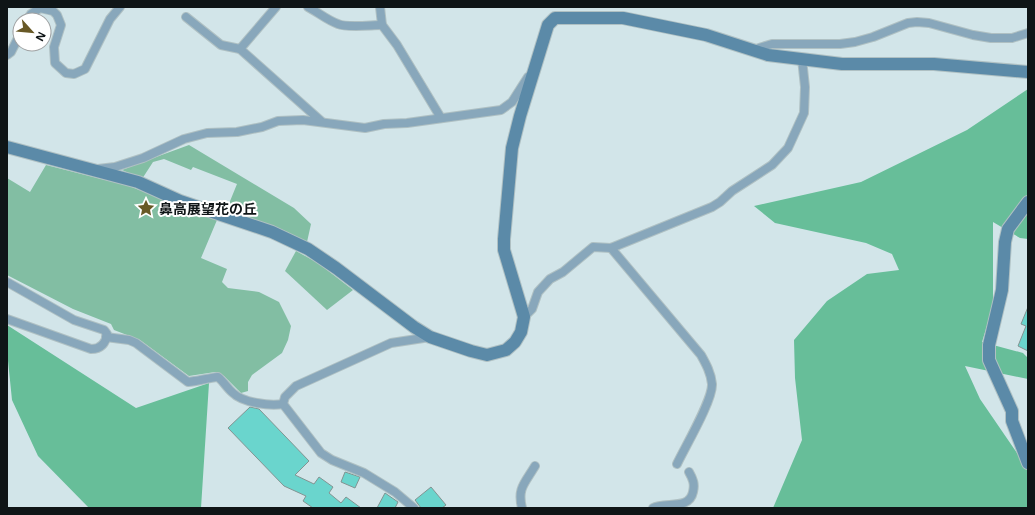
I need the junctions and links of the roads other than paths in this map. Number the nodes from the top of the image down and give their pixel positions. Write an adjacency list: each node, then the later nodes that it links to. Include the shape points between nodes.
1 (120, 7): 5 (street, via 110,19 85,69 74,74 66,73 55,63 54,48 61,25 57,15 53,11 40,8)
2 (276, 7): 9 (street)
3 (308, 7): 7 (street, via 327,20 340,25)
4 (380, 7): 7 (street)
5 (34, 12)
6 (186, 17): 9 (street, via 221,45)
7 (382, 25): 14 (street)
8 (1028, 33): 10 (street, via 1012,38 991,38 916,22 855,42 772,44 764,45)
9 (240, 49): 15 (street)
10 (757, 51): 11 (street); 12 (street, via 706,35 623,18 555,18 548,25)
11 (802, 59): 13 (street, via 842,64 934,64); 19 (street, via 804,113 788,148 772,165 712,207)
12 (535, 68): 14 (street, via 512,102 501,110); 21 (street, via 512,148 504,239 504,250)
13 (1028, 72)
14 (441, 118): 15 (street, via 365,128)
15 (320, 121): 17 (street, via 278,121 237,132 207,133 184,139 143,158 115,167)
16 (7, 147): 17 (street)
17 (93, 170): 24 (street, via 138,182 180,201 272,232 308,249)
18 (1028, 202): 26 (street, via 1008,229 1002,290 989,353 989,360 1012,410 1012,421)
19 (611, 248): 21 (street, via 593,247 563,272 550,279 538,292 532,309); 27 (street, via 701,355 710,373 711,393)
20 (7, 282): 23 (street, via 74,320 104,330)
21 (524, 317): 24 (street, via 521,332 515,342 496,354 482,354)
22 (7, 319): 23 (street, via 91,349 104,344)
23 (106, 337): 25 (street, via 136,343 188,382 218,377 233,394 241,398 272,406)
24 (430, 337): 25 (street, via 391,344 296,386 285,397)
25 (283, 404): 30 (street, via 321,453 364,473 395,492)
26 (1028, 463)
27 (677, 464)
28 (535, 466): 31 (street, via 521,489 519,497)
29 (689, 472): 32 (street, via 694,486 690,500 678,505)
30 (414, 508)
31 (522, 508)
32 (653, 508)

